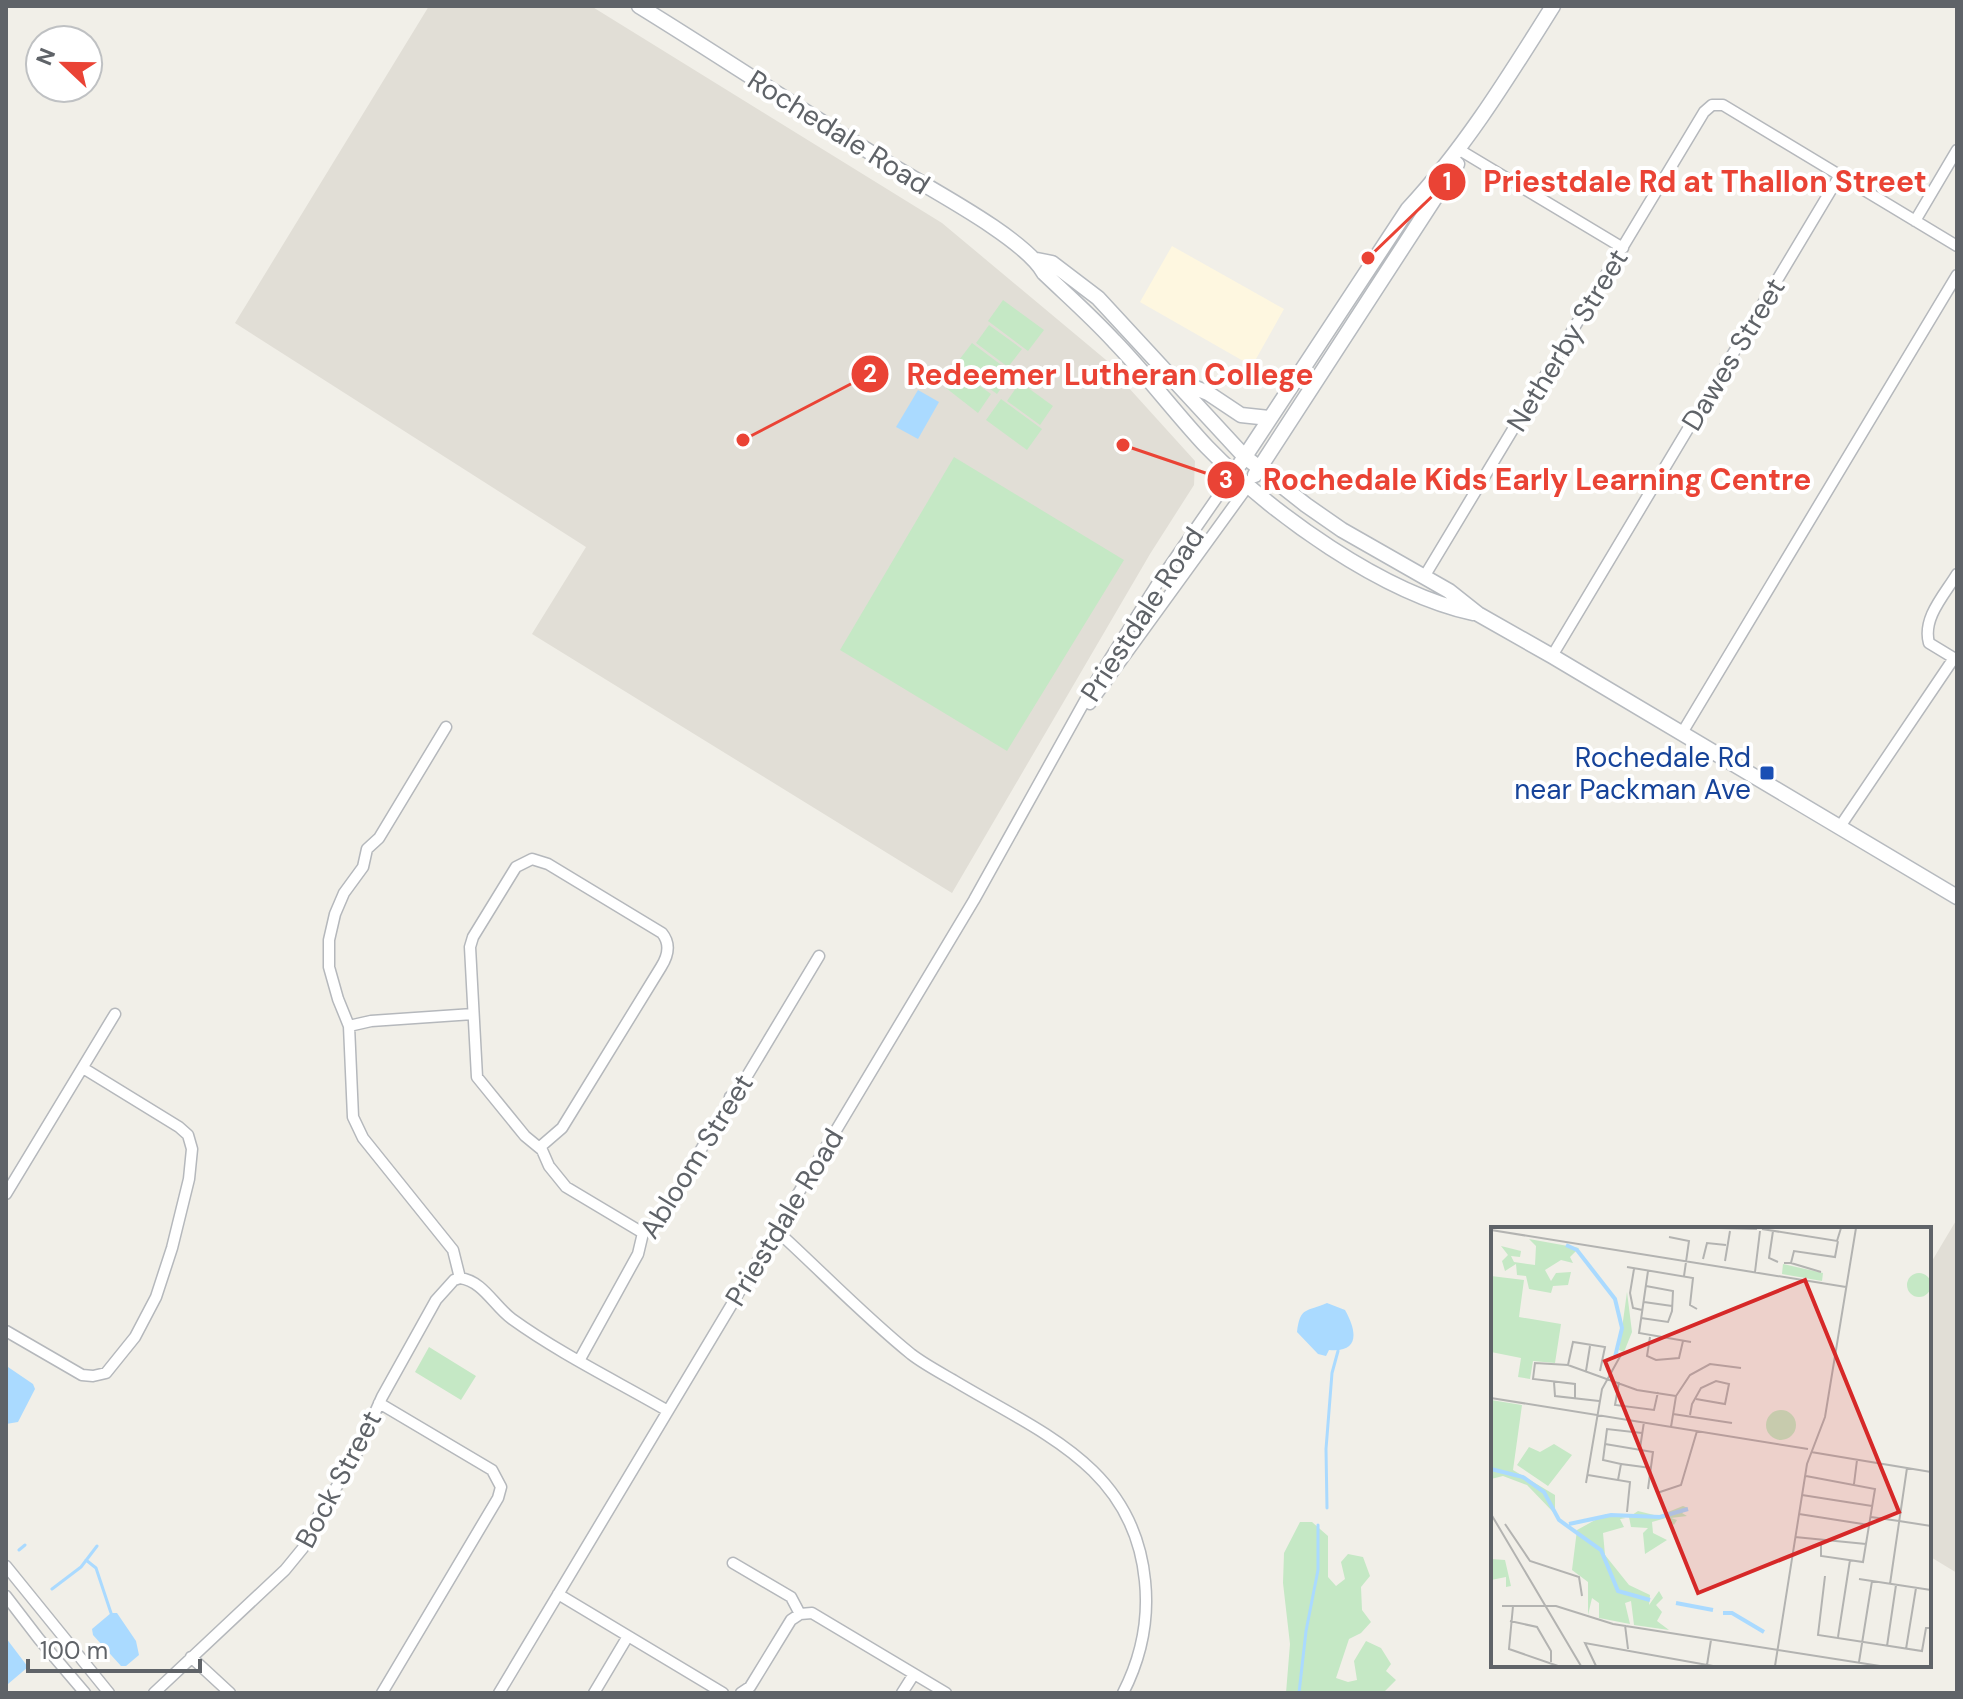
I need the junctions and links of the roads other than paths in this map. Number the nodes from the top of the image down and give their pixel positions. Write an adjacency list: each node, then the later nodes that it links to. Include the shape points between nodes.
1 (639, 6): 9 (main road, Rochedale Road)
2 (1553, 6): 4 (main road, Priestdale Road)
3 (1957, 150): 6 (street)
4 (1461, 151): 8 (street); 12 (main road, Priestdale Road, via 1408,209); 14 (main road, Priestdale Road)
5 (1840, 175): 6 (street); 8 (street, Netherby Street, via 1723,105 1712,105); 20 (street, Dawes Street)
6 (1915, 221): 7 (street)
7 (1957, 246)
8 (1623, 248): 18 (street, Netherby Street)
9 (1037, 260): 11 (main road, Rochedale Road, via 1052,263 1098,298); 15 (main road, Rochedale Road)
10 (1957, 275): 23 (street)
11 (1174, 379): 12 (main road, via 1241,415); 13 (main road, Rochedale Road)
12 (1269, 418): 13 (main road, Priestdale Road)
13 (1244, 456): 14 (main road, Rochedale Road); 15 (main road, Priestdale Road)
14 (1260, 469): 16 (main road, Priestdale Road); 18 (main road, Rochedale Road, via 1342,530)
15 (1234, 473): 16 (main road, Rochedale Road); 24 (street, Priestdale Road, via 1157,584)
16 (1248, 486): 19 (main road, Rochedale Road, via 1365,568 1441,606); 24 (street, Priestdale Road)
17 (1957, 574): 21 (street, via 1926,631 1929,643)
18 (1424, 577): 19 (main road, Rochedale Road)
19 (1478, 614): 20 (main road, Rochedale Road)
20 (1552, 656): 23 (main road, Rochedale Road)
21 (1956, 659): 25 (street)
22 (446, 727): 30 (street, via 379,838 367,849 363,867 335,914 329,967)
23 (1682, 733): 25 (main road, Rochedale Road)
24 (1066, 738): 34 (street, Priestdale Road)
25 (1839, 828): 26 (main road, Rochedale Road)
26 (1957, 897)
27 (819, 956): 35 (street, Abloom Street, via 662,1215)
28 (115, 1014): 31 (street)
29 (473, 1014): 30 (street); 32 (street, via 477,1077); 32 (street, via 473,937 522,862 548,864 667,939 666,960 562,1128)
30 (349, 1026): 36 (street, via 357,1127 453,1250)
31 (83, 1068): 33 (street); 37 (street, via 188,1135 189,1179 172,1248 156,1297 135,1337 106,1373 82,1375)
32 (540, 1147): 35 (street, via 566,1187)
33 (6, 1194)
34 (776, 1230): 40 (street, Priestdale Road); 60 (street, via 913,1356 1059,1441 1101,1477 1125,1509 1140,1549 1148,1607 1141,1647)
35 (643, 1233): 38 (street, Abloom Street, via 638,1254)
36 (460, 1278): 38 (street, via 479,1285 520,1325); 39 (street, Bock Street, via 436,1300)
37 (6, 1331)
38 (580, 1359): 40 (street)
39 (379, 1403): 47 (street, Bock Street, via 303,1548); 53 (street, via 492,1470 501,1487)
40 (668, 1411): 43 (street, Priestdale Road)
41 (733, 1563): 45 (street, via 791,1597)
42 (6, 1566): 50 (street)
43 (558, 1594): 46 (street); 54 (street, Priestdale Road)
44 (6, 1596): 49 (street)
45 (800, 1614): 48 (street, via 812,1613); 57 (street)
46 (628, 1636): 55 (street); 56 (street)
47 (191, 1657): 51 (street, Bock Street); 52 (street)
48 (914, 1674): 58 (street); 59 (street)
49 (85, 1693)
50 (109, 1693)
51 (154, 1693)
52 (230, 1693)
53 (382, 1693)
54 (499, 1693)
55 (594, 1693)
56 (723, 1693)
57 (741, 1693)
58 (902, 1693)
59 (946, 1693)
60 (1123, 1693)

